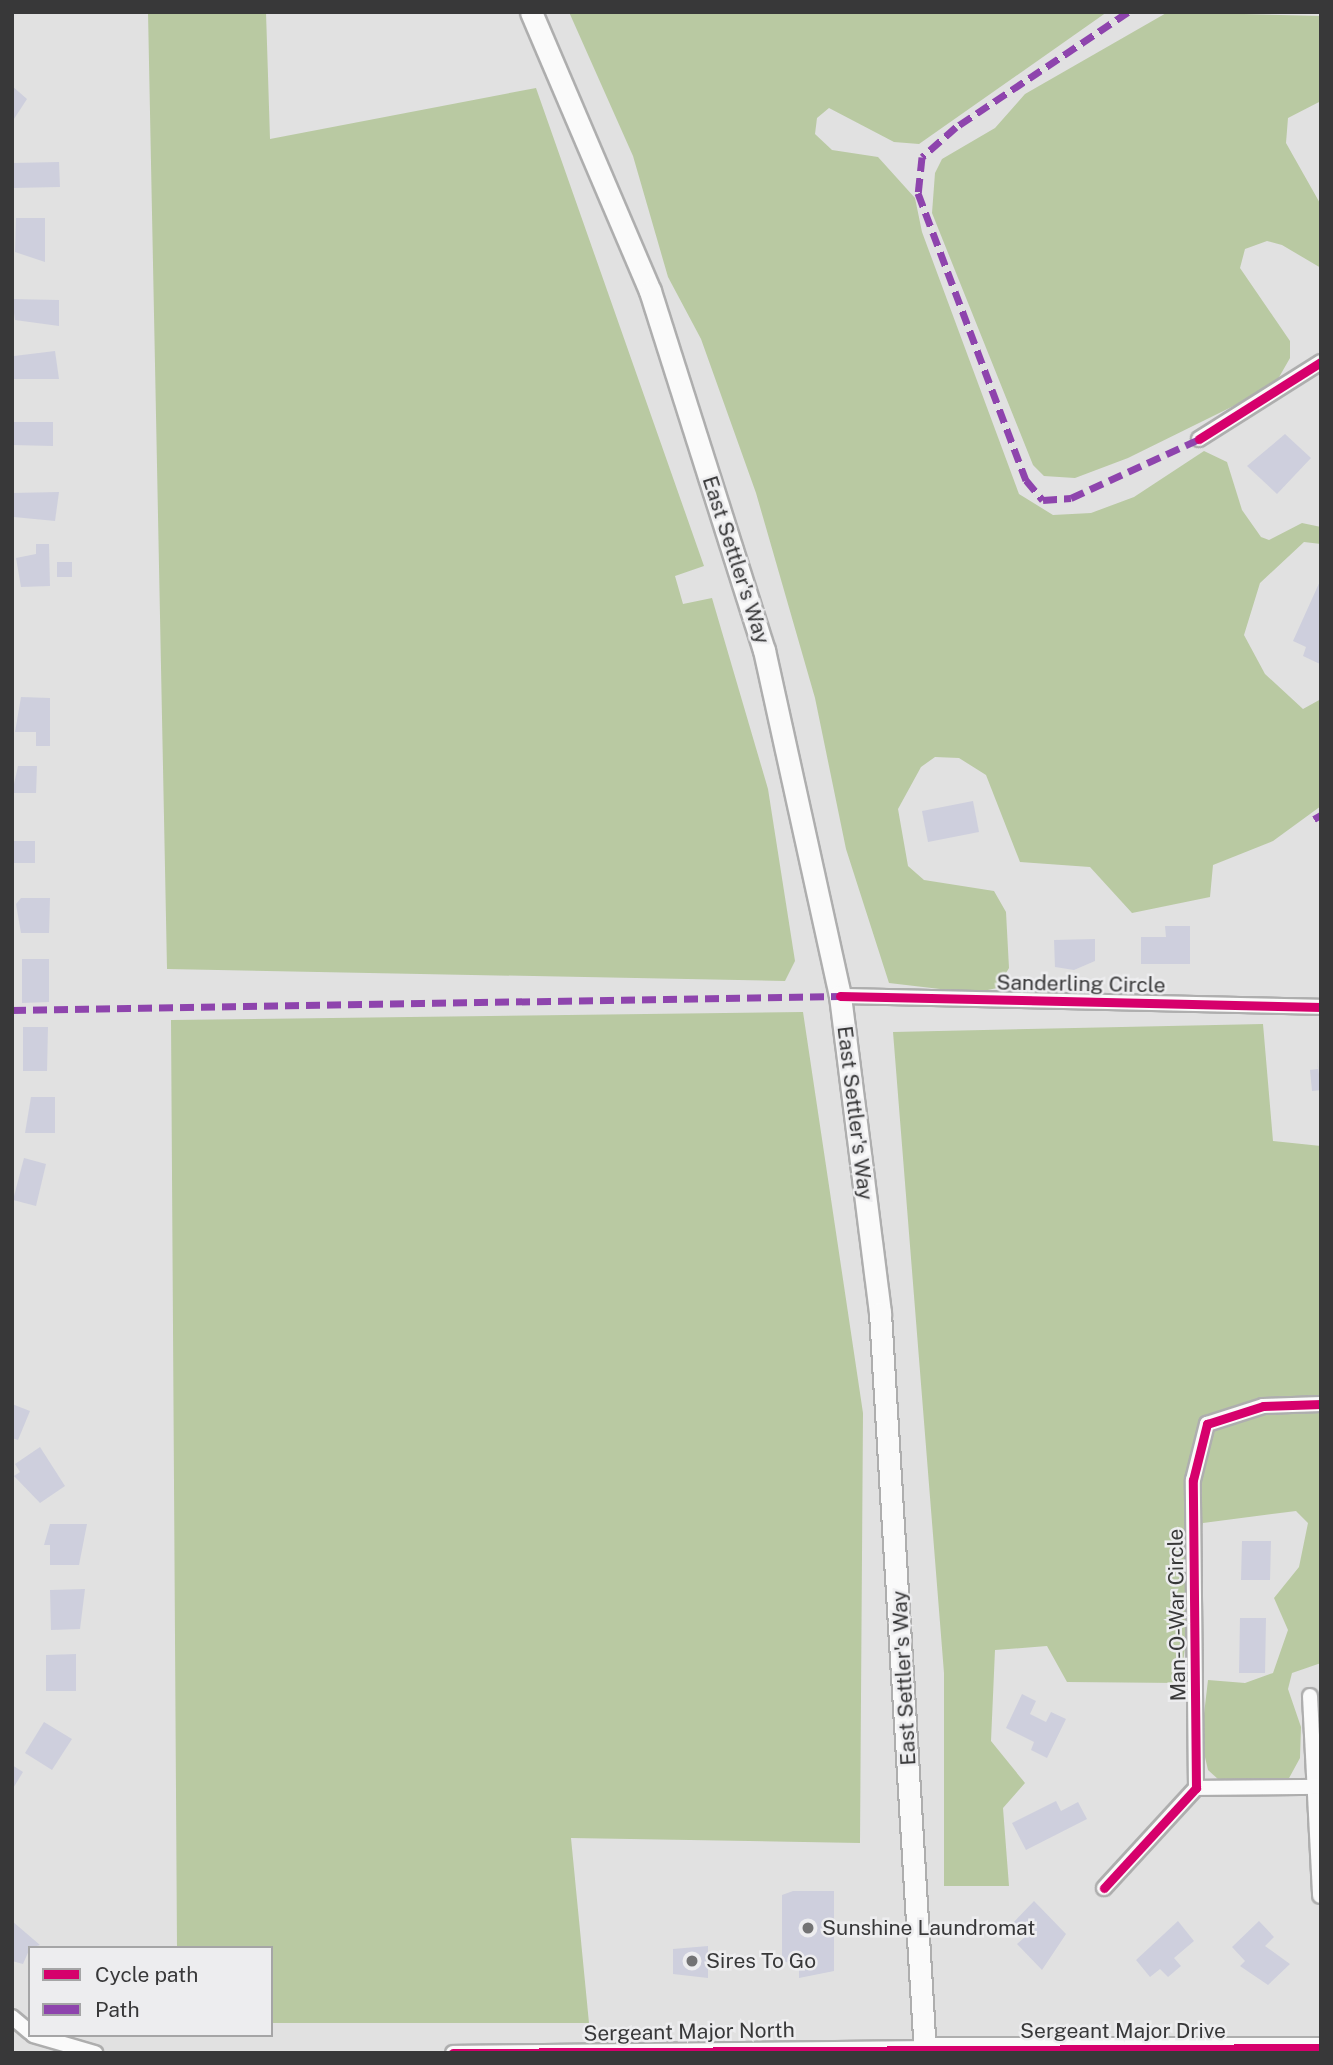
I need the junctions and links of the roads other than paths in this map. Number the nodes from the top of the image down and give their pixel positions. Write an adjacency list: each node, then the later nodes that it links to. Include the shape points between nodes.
1 (531, 12): 4 (main road, East Settler's Way, via 650,291 764,650)
2 (1321, 362): 3 (street)
3 (1199, 439)
4 (840, 996): 5 (street, Sanderling Circle); 16 (main road, East Settler's Way, via 880,1313)
5 (1321, 1007)
6 (1321, 1404): 9 (street, Man-O-War Circle, via 1263,1406 1207,1424 1193,1480)
7 (1310, 1696): 8 (street)
8 (1317, 1787): 9 (street); 11 (street)
9 (1196, 1788): 10 (street)
10 (1104, 1888)
11 (1320, 1896)
12 (12, 2017): 13 (street)
13 (28, 2031)
14 (42, 2037): 17 (street)
15 (1321, 2048): 16 (main road, Sergeant Major Drive)
16 (925, 2050): 18 (street, Sergeant Major North)
17 (95, 2053)
18 (453, 2053)

